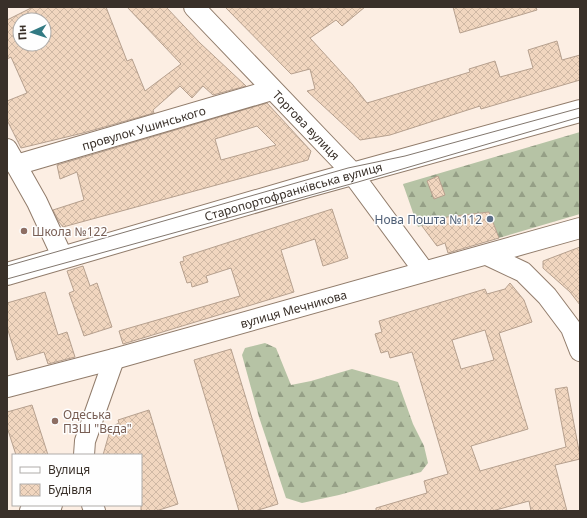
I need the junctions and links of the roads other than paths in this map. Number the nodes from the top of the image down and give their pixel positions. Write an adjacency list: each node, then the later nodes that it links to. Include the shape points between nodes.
1 (194, 7): 2 (street, Торгова вулиця)
2 (272, 90): 4 (street, провулок Ушинського); 5 (street, Торгова вулиця)
3 (580, 111): 5 (main road, Старопортофранківська вулиця)
4 (11, 157): 8 (street, via 37,202)
5 (353, 174): 8 (main road, Старопортофранківська вулиця); 9 (street, Торгова вулиця)
6 (580, 228): 7 (street, вулиця Мечникова)
7 (487, 254): 9 (street, вулиця Мечникова); 11 (street, via 523,272 547,296 571,328)
8 (63, 258): 10 (main road, Старопортофранківська вулиця)
9 (424, 271): 12 (street, вулиця Мечникова)
10 (7, 274)
11 (580, 351)
12 (114, 359): 13 (street, вулиця Мечникова); 14 (street, via 85,441)
13 (7, 387)
14 (84, 454)
15 (48, 506): 16 (street)
16 (30, 511)

